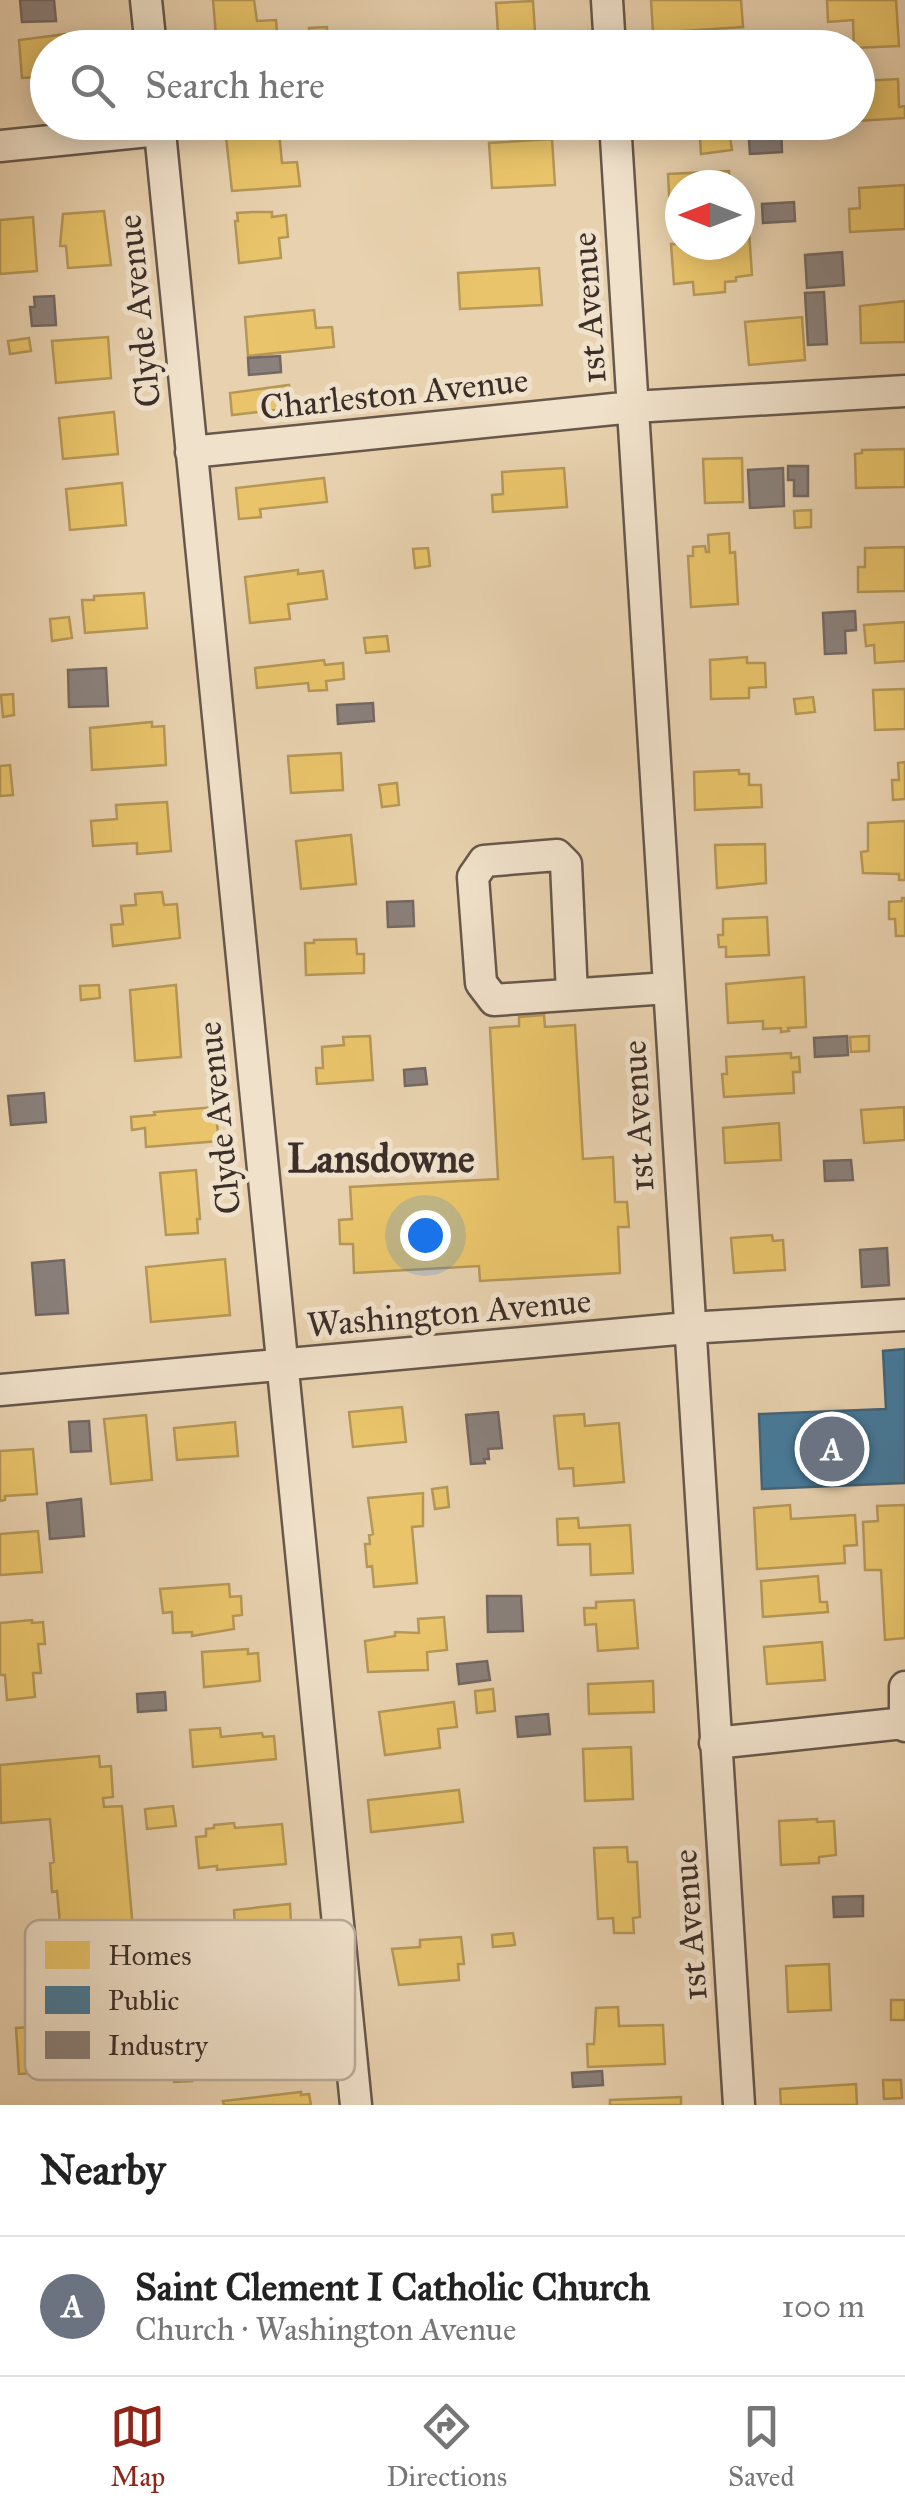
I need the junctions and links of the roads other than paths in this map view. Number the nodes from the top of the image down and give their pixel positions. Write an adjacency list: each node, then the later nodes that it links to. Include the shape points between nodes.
1 (146, 0): 3 (street)
2 (607, 0): 4 (street)
3 (149, 30)
4 (609, 30)
5 (48, 140): 8 (street)
6 (160, 140): 11 (street, Clyde Avenue)
7 (616, 140): 10 (street, 1st Avenue)
8 (0, 146)
9 (905, 392): 10 (street, Charleston Avenue)
10 (634, 407): 11 (street, Charleston Avenue); 12 (street, 1st Avenue)
11 (190, 452): 16 (street, Clyde Avenue)
12 (668, 988): 13 (street); 15 (street, 1st Avenue)
13 (572, 994): 13 (street, via 566,864 557,855 484,861 473,877 481,983 494,1000)
14 (905, 1315): 15 (street, Washington Avenue)
15 (688, 1328): 16 (street, Washington Avenue); 20 (street, 1st Avenue)
16 (282, 1366): 17 (street, Washington Avenue); 21 (street, Clyde Avenue)
17 (0, 1390)
18 (905, 1687): 19 (street)
19 (905, 1724): 20 (street)
20 (716, 1743): 24 (street, 1st Avenue)
21 (337, 1920)
22 (353, 2080): 23 (street, Clyde Avenue)
23 (356, 2105)
24 (739, 2105)

